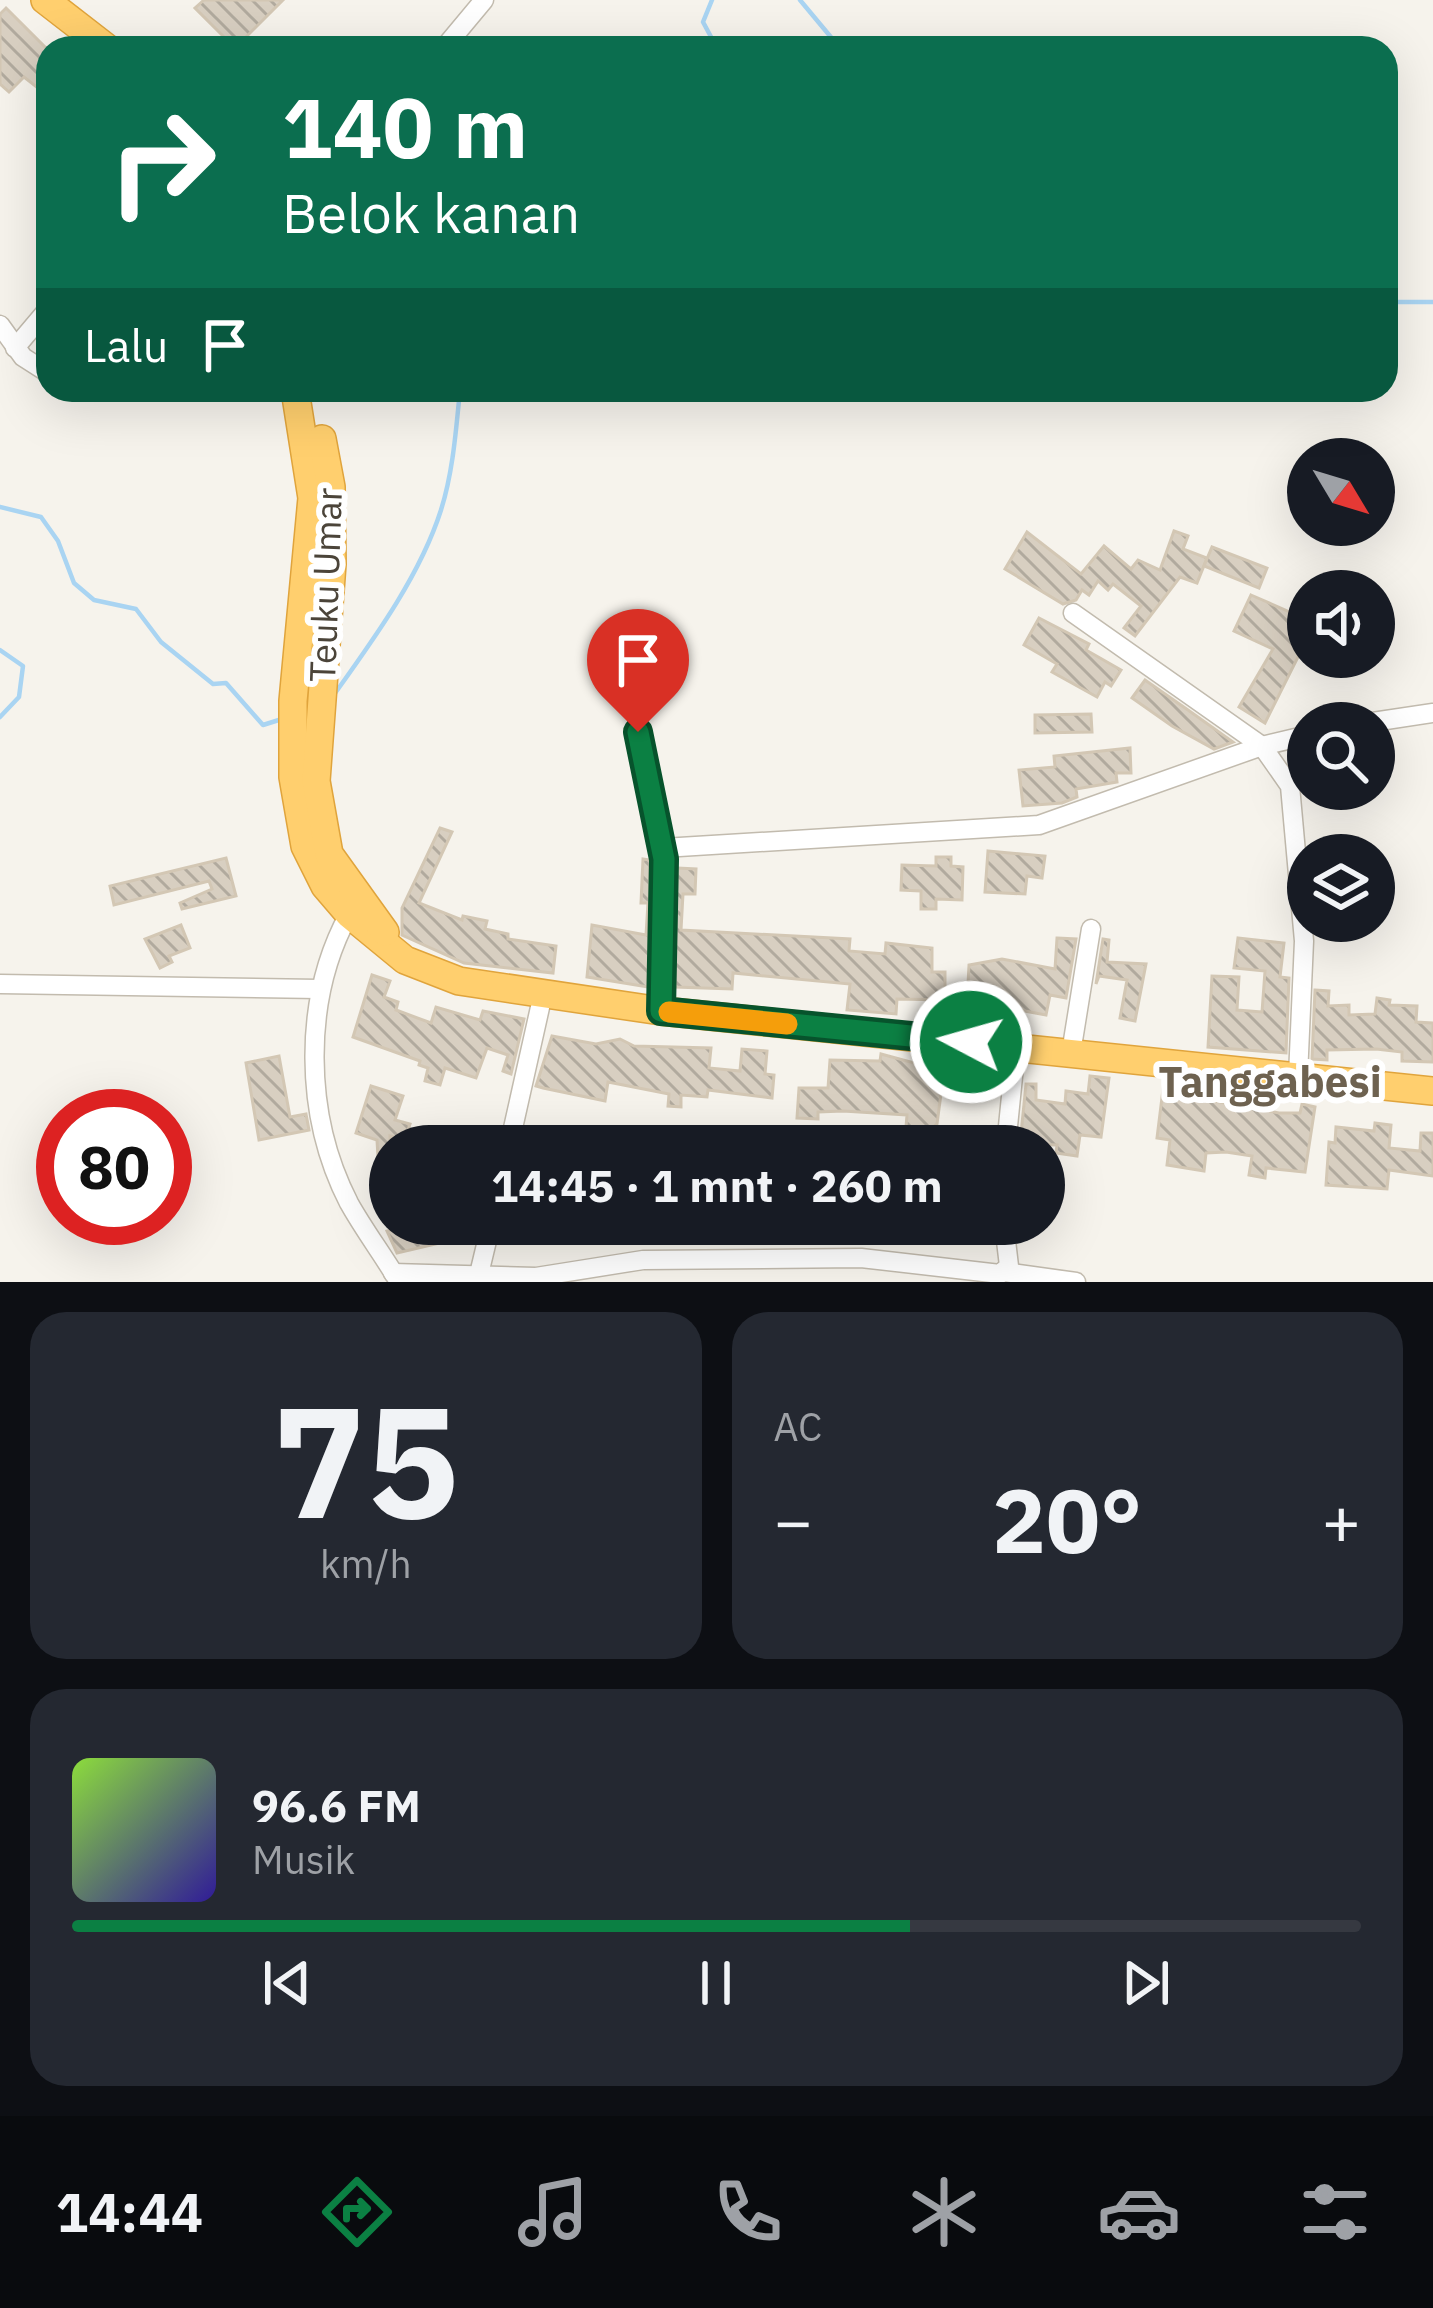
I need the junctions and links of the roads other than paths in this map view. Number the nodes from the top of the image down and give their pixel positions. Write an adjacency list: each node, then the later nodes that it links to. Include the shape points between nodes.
1 (45, 0): 4 (highway)
2 (70, 0): 5 (highway)
3 (484, 0): 6 (street)
4 (91, 36)
5 (114, 36)
6 (454, 36)
7 (36, 323): 9 (street)
8 (0, 325): 9 (street)
9 (15, 348): 10 (street)
10 (36, 364)
11 (297, 402): 14 (highway, Teuku Umar, via 312,498)
12 (313, 402): 14 (highway, Teuku Umar, via 331,487)
13 (1073, 613): 19 (street)
14 (308, 700): 20 (highway, Teuku Umar)
15 (1433, 712): 16 (street)
16 (1395, 718)
17 (638, 732): 21 (street)
18 (1287, 740): 19 (street)
19 (1262, 746): 21 (street, via 1039,825); 31 (street, via 1290,786 1304,941)
20 (305, 779): 22 (highway, via 305,846); 24 (highway, via 329,854)
21 (663, 848): 28 (street)
22 (349, 914): 24 (highway); 26 (street)
23 (1091, 929): 30 (street)
24 (405, 959): 27 (highway, via 459,981)
25 (0, 983): 26 (street)
26 (319, 989): 39 (street, via 315,1070 328,1144 350,1204)
27 (543, 994): 28 (highway); 33 (street)
28 (661, 1011): 29 (highway)
29 (1016, 1047): 30 (highway); 34 (street)
30 (1072, 1053): 31 (highway)
31 (1298, 1076): 32 (highway)
32 (1433, 1091)
33 (513, 1125)
34 (1008, 1125)
35 (486, 1245): 38 (street)
36 (1006, 1245): 37 (street)
37 (1004, 1272): 38 (street, via 861,1258 643,1260 543,1276); 40 (street)
38 (479, 1274): 39 (street)
39 (396, 1277)
40 (1076, 1282)

